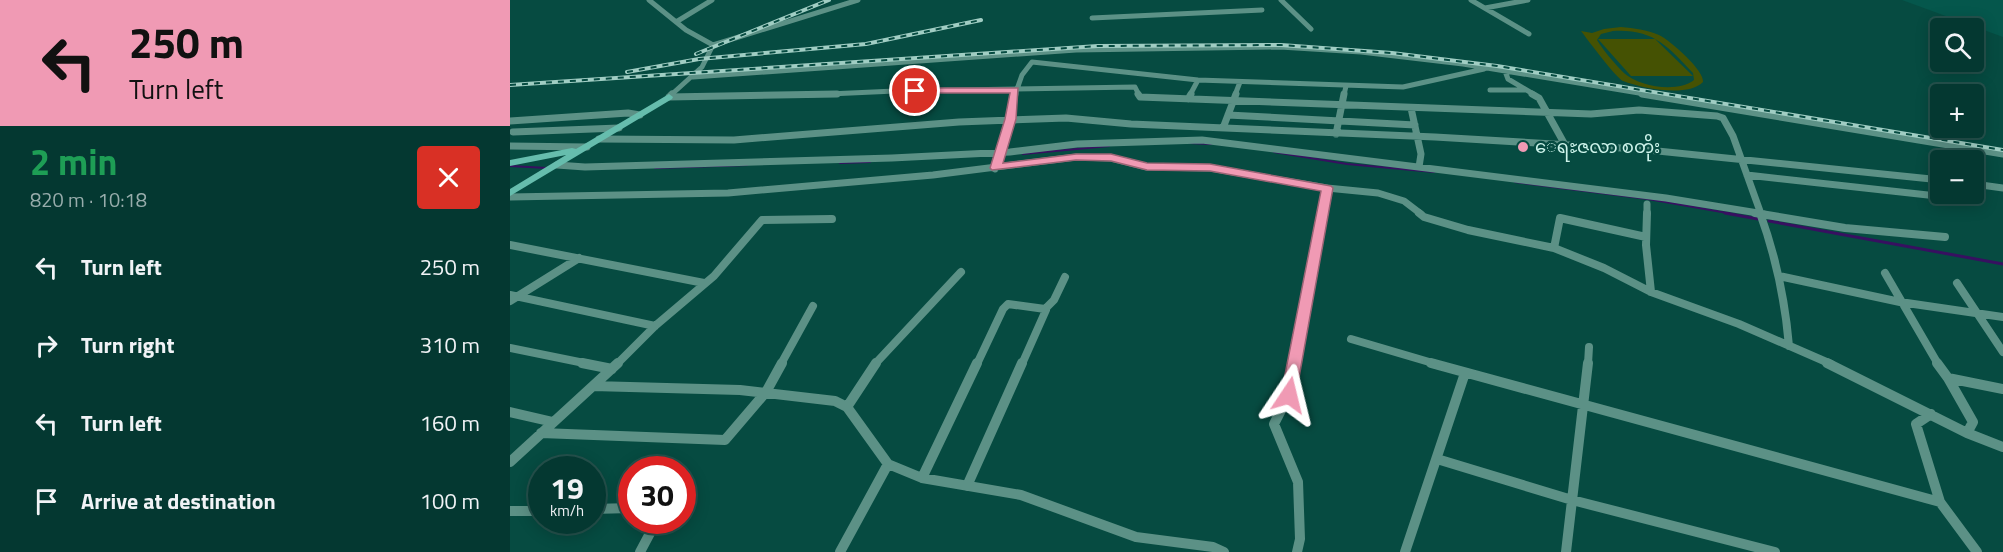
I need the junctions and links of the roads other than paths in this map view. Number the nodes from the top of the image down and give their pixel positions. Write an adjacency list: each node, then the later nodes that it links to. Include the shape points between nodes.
1 (649, 0): 10 (street)
2 (712, 0): 10 (street)
3 (858, 0): 13 (street)
4 (1281, 0): 11 (street)
5 (1472, 0): 7 (street)
6 (1528, 0): 7 (street)
7 (1485, 8): 12 (street)
8 (1262, 10): 9 (street)
9 (1092, 18)
10 (676, 22): 13 (street)
11 (1311, 29)
12 (1529, 34)
13 (713, 45): 16 (street)
14 (1490, 68): 15 (street); 16 (street, via 1361,52 1182,47 1066,51); 19 (street, via 1403,87)
15 (1505, 70): 22 (street, via 1508,79); 46 (street)
16 (693, 77): 23 (street)
17 (1198, 80): 18 (street); 20 (street, via 1032,62); 24 (street)
18 (1240, 82): 19 (street); 25 (street)
19 (1346, 86): 26 (street)
20 (1015, 90): 23 (street); 24 (street, via 1135,87 1140,97); 32 (street)
21 (1490, 90): 22 (street)
22 (1529, 90): 28 (street)
23 (669, 97): 29 (street)
24 (1188, 99): 25 (street)
25 (1234, 101): 26 (street); 30 (street)
26 (1343, 106): 27 (street); 34 (street)
27 (1412, 108): 28 (street); 35 (street)
28 (1549, 111): 42 (street); 47 (street, via 1591,114 1639,110 1717,116 1723,118)
29 (640, 115): 31 (street); 36 (street)
30 (1228, 115): 34 (street); 37 (street)
31 (535, 119): 33 (street); 38 (street)
32 (1010, 119): 37 (street, via 1077,116 1131,124); 41 (street, via 712,142); 45 (street)
33 (510, 121)
34 (1340, 121): 35 (street); 39 (street)
35 (1415, 125): 40 (street)
36 (619, 128): 38 (street); 41 (street)
37 (1223, 128): 39 (street)
38 (512, 133)
39 (1336, 134): 40 (street)
40 (1417, 138): 42 (street); 50 (street)
41 (599, 140): 44 (street)
42 (1564, 144): 47 (street)
43 (510, 146): 44 (street)
44 (587, 147): 48 (street); 49 (street)
45 (1001, 152): 49 (street, via 752,163); 50 (street, via 1077,144 1202,140); 51 (street)
46 (2003, 154)
47 (1739, 155): 52 (street); 53 (street)
48 (510, 163)
49 (557, 165): 57 (street)
50 (1419, 167): 60 (street, via 1645,195)
51 (996, 168): 55 (street, via 1076,157 1111,158 1147,167 1210,168); 57 (street, via 728,193)
52 (1747, 175): 58 (street); 60 (street)
53 (1930, 179)
54 (1984, 185): 56 (street)
55 (1327, 188): 65 (street, via 1378,193 1404,201 1424,217); 113 (street, via 1289,395 1274,424 1298,482)
56 (2003, 188)
57 (510, 195)
58 (1930, 195)
59 (1647, 204): 62 (street)
60 (1761, 214): 63 (street, via 1845,228); 69 (street)
61 (832, 219): 71 (street, via 762,220)
62 (1646, 237): 65 (street, via 1560,218); 73 (street)
63 (1945, 237)
64 (510, 245): 66 (street)
65 (1554, 248): 73 (street)
66 (579, 258): 71 (street); 74 (street)
67 (961, 273): 93 (street, via 876,362)
68 (1885, 273): 75 (street)
69 (1779, 276): 75 (street); 82 (street)
70 (1065, 277): 77 (street)
71 (704, 283): 80 (street)
72 (1957, 283): 78 (street)
73 (1651, 292): 82 (street)
74 (512, 297): 80 (street)
75 (1900, 302): 78 (street); 88 (street)
76 (813, 306): 91 (street)
77 (1046, 310): 103 (street, via 1008,304 1003,309); 104 (street)
78 (1979, 314): 79 (street); 85 (street)
79 (2003, 317)
80 (655, 326): 86 (street)
81 (1351, 339): 87 (street)
82 (1789, 346): 95 (street)
83 (1589, 347): 92 (street)
84 (510, 348): 86 (street)
85 (2003, 352)
86 (612, 369): 89 (street)
87 (1465, 373): 92 (street); 100 (street)
88 (1948, 378): 90 (street); 98 (street, via 1973,422)
89 (593, 386): 91 (street); 96 (street)
90 (2003, 390)
91 (766, 392): 93 (street, via 836,401); 97 (street, via 725,440)
92 (1585, 406): 105 (street); 106 (street)
93 (847, 407): 102 (street)
94 (510, 412): 96 (street)
95 (1930, 414): 98 (street); 106 (street, via 1916,424)
96 (553, 422): 97 (street)
97 (541, 433): 101 (street)
98 (1967, 433): 99 (street)
99 (2003, 447)
100 (1437, 459): 105 (street); 114 (street)
101 (510, 462)
102 (888, 464): 103 (street); 111 (street)
103 (922, 478): 104 (street)
104 (966, 486): 112 (street, via 1021,495 1136,537 1213,547)
105 (1572, 500): 115 (street); 116 (street)
106 (1940, 502): 117 (street)
107 (528, 512): 108 (street)
108 (512, 514)
109 (650, 534): 110 (street)
110 (640, 552)
111 (840, 552)
112 (1224, 552)
113 (1297, 552)
114 (1405, 552)
115 (1566, 552)
116 (1775, 552)
117 (1977, 552)

